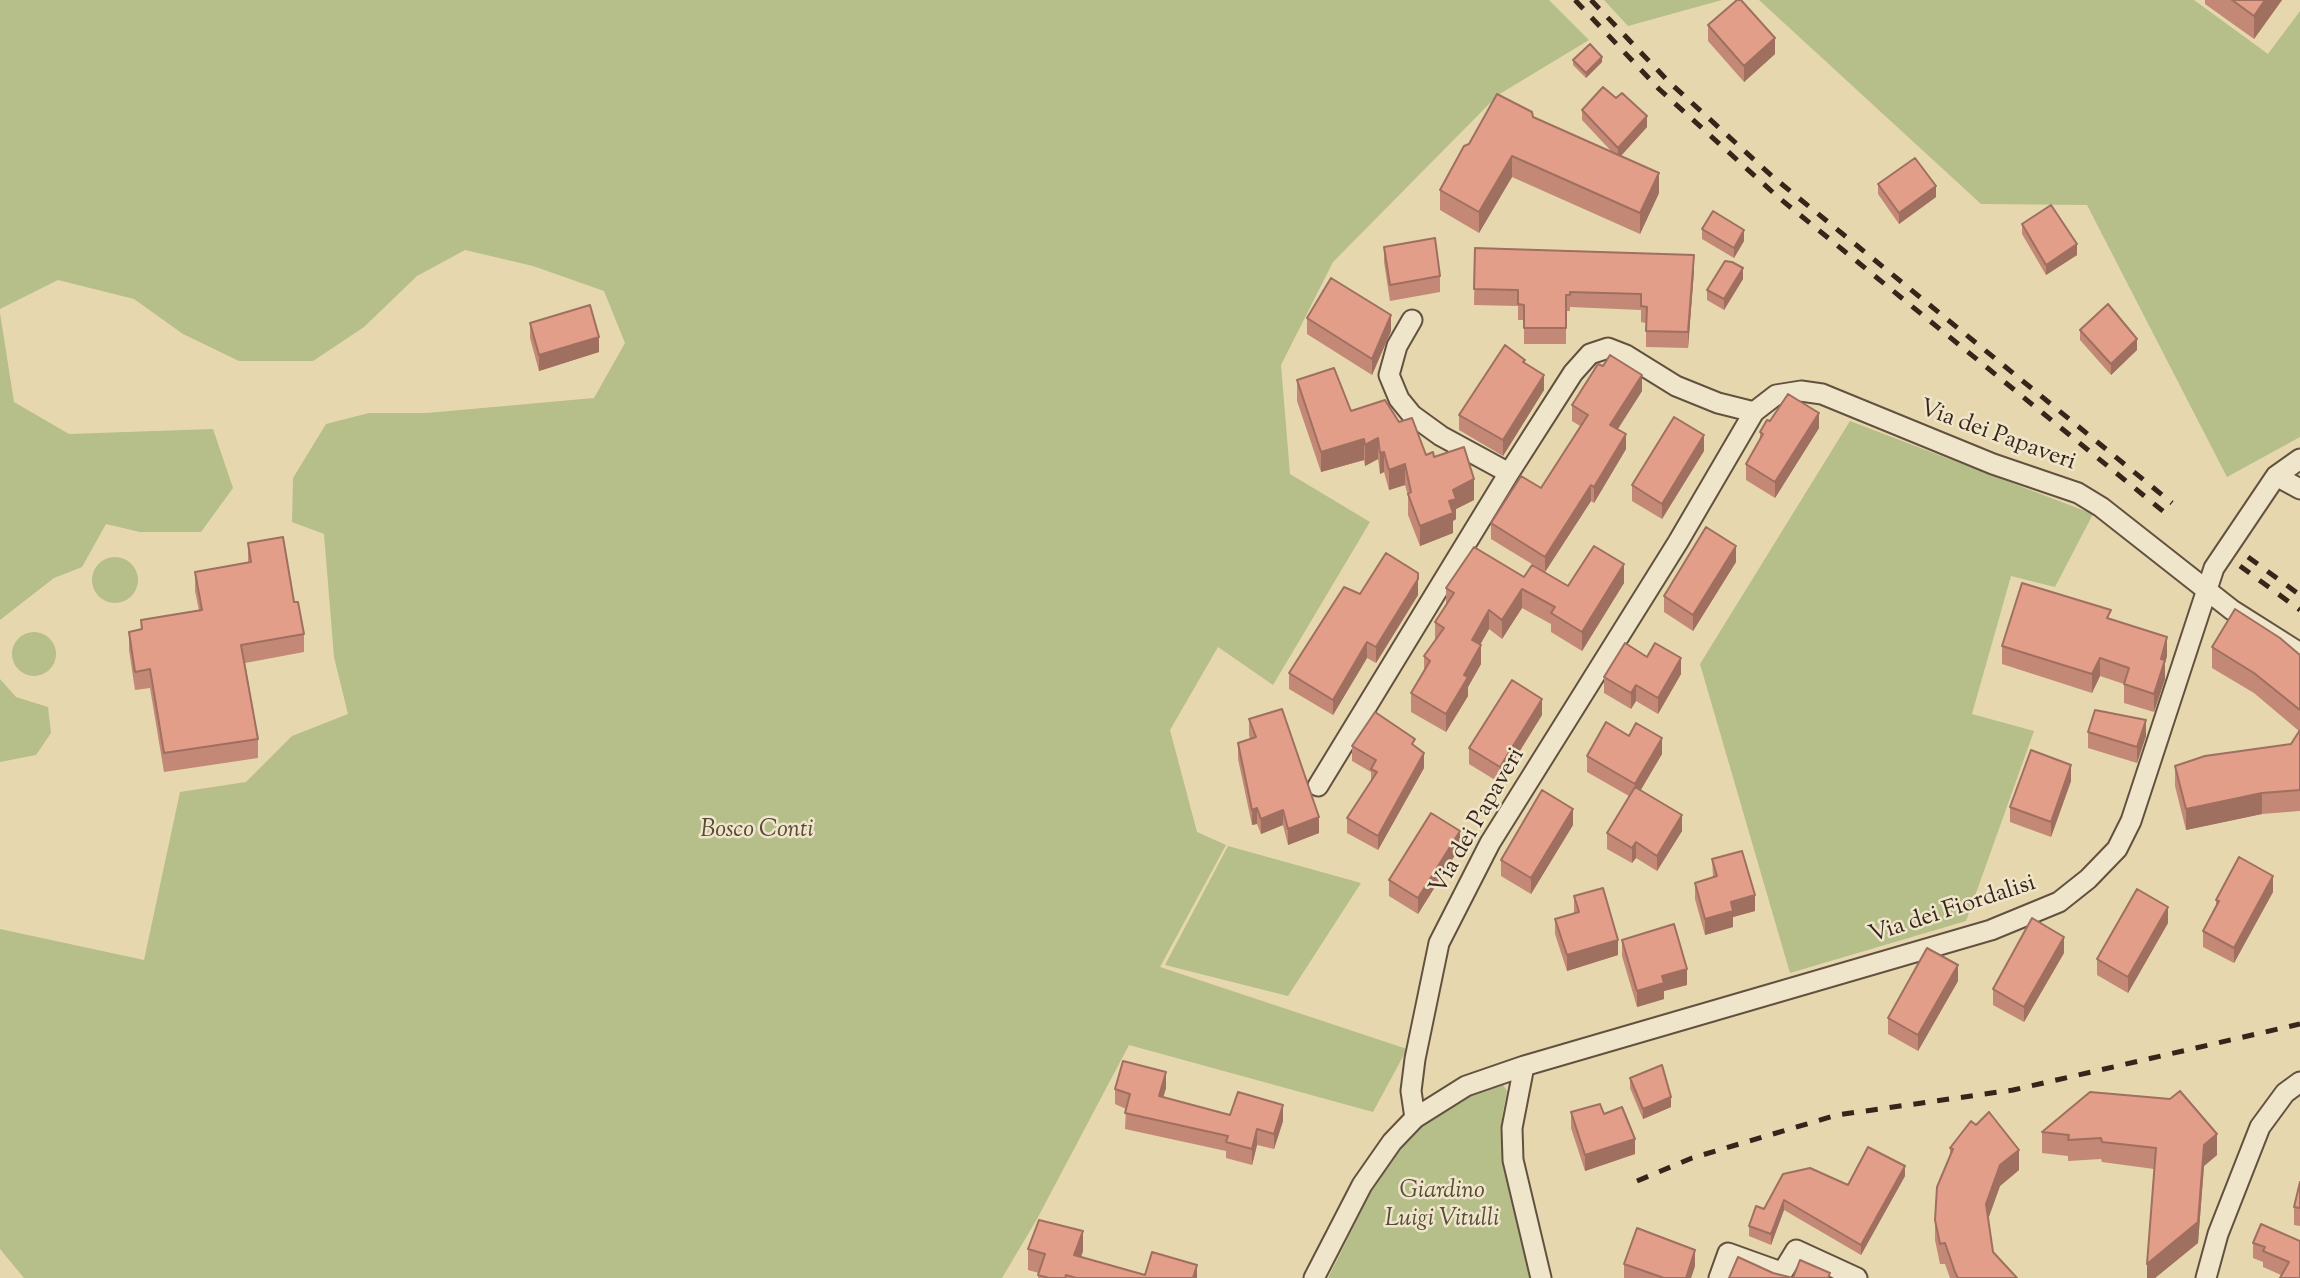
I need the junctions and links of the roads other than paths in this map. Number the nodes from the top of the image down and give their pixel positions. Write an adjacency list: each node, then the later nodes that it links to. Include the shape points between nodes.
1 (1412, 320): 4 (street, via 1397,346 1389,375 1399,399 1441,436)
2 (1754, 412): 4 (street, via 1676,386 1608,348 1590,354 1573,373); 7 (street, Via dei Papaveri, via 1776,395 1822,394 1993,464 2078,493); 12 (street, Via dei Papaveri, via 1490,844 1439,943 1410,1091)
3 (2300, 459): 5 (street, Via dei Fiordalisi)
4 (1509, 473): 9 (street)
5 (2276, 476): 6 (street); 7 (street, Via dei Fiordalisi)
6 (2300, 489)
7 (2205, 588): 8 (street, Via dei Papaveri); 10 (street, Via dei Fiordalisi, via 2131,821 2117,849 2059,902 1991,930)
8 (2300, 653)
9 (1318, 786)
10 (1524, 1066): 12 (street, Via dei Fiordalisi, via 1466,1086); 15 (street, via 1512,1128 1513,1160)
11 (2300, 1082): 18 (street, via 2285,1093 2260,1127 2218,1234)
12 (1415, 1118): 14 (street, via 1375,1163)
13 (1780, 1275): 16 (street, via 1728,1253); 17 (street, via 1796,1250)
14 (1314, 1278)
15 (1541, 1278)
16 (1719, 1278)
17 (1857, 1278)
18 (2206, 1278)

